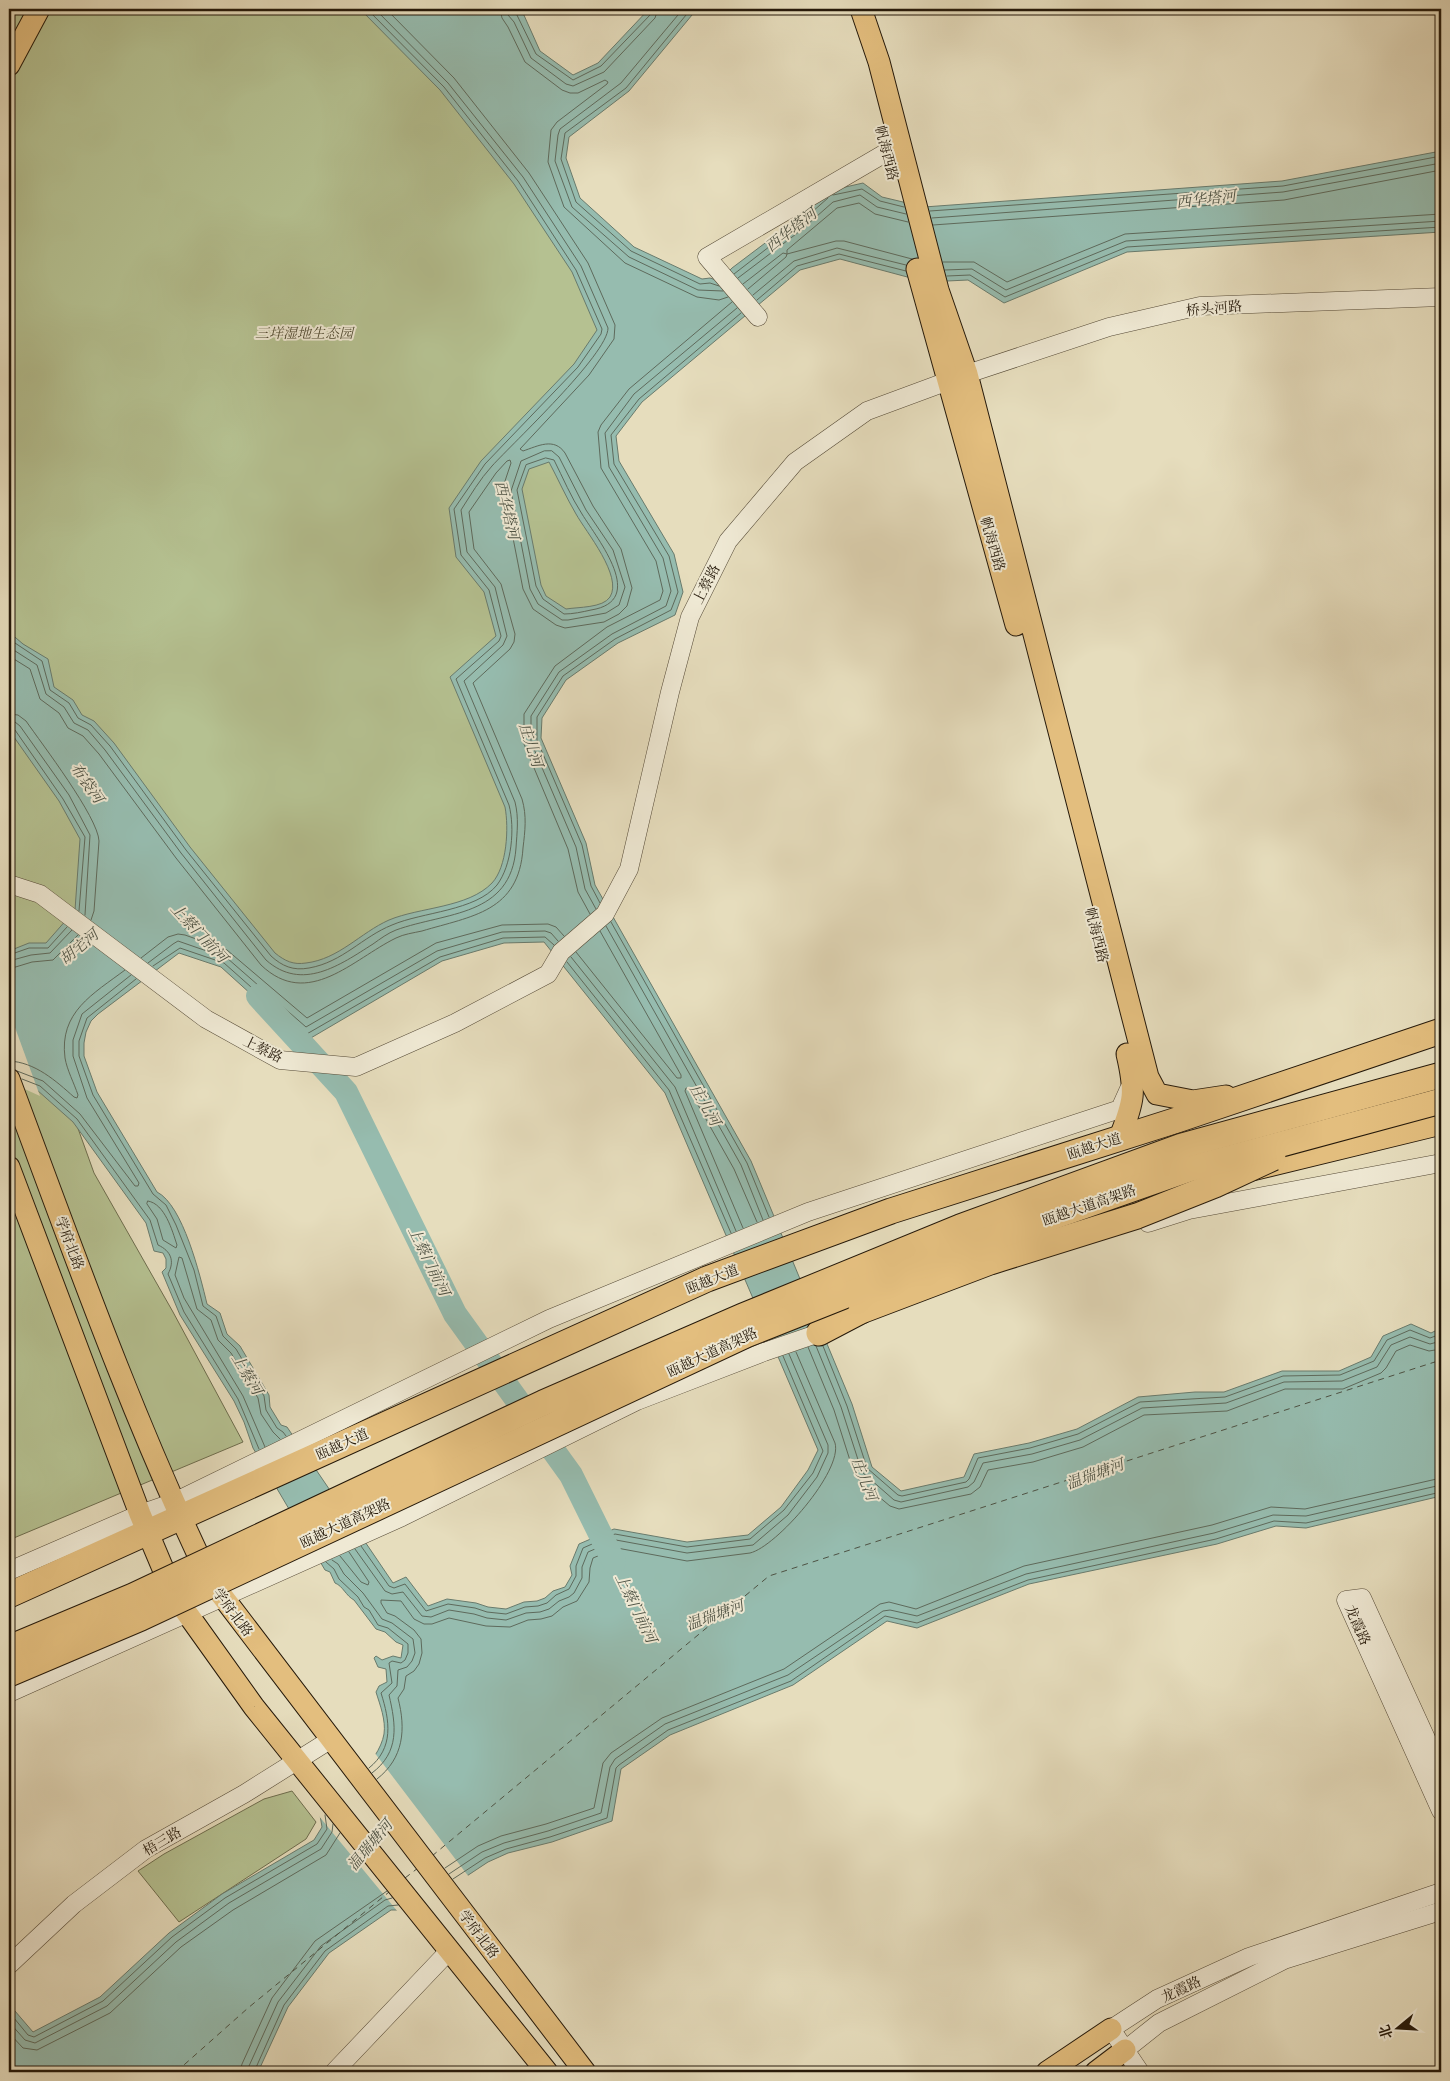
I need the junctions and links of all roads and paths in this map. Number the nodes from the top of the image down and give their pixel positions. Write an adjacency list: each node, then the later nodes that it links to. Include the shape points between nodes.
1 (39, 9): 4 (main road)
2 (845, 9): 5 (main road, 帆海西路)
3 (861, 9): 5 (main road, 帆海西路, via 879,62)
4 (9, 65)
5 (894, 151): 7 (street, via 707,257); 8 (main road, 帆海西路)
6 (1441, 298): 8 (street, 桥头河路, via 1200,306 1109,327)
7 (758, 316)
8 (957, 378): 9 (street, 上蔡路, via 867,411 795,462 728,541 690,617 629,868 605,914 561,952 548,974 456,1023 356,1068 280,1060 206,1019 40,894); 14 (main road, 帆海西路, via 1058,781)
9 (9, 884)
10 (1441, 1031): 11 (highway, 瓯越大道)
11 (1314, 1075): 14 (main road, via 1241,1094 1192,1101 1157,1094); 18 (highway, 瓯越大道)
12 (1441, 1075): 30 (highway, 瓯越大道高架路, bridge, via 1182,1146 960,1227 542,1403 133,1596)
13 (9, 1079): 24 (main road, 学府北路, via 88,1291)
14 (1141, 1079): 18 (main road); 24 (street, via 1120,1109 808,1212 549,1318)
15 (1441, 1101): 17 (highway, 瓯越大道高架路, bridge)
16 (1441, 1122): 21 (highway, via 1292,1157 1123,1204)
17 (1339, 1128): 23 (highway, bridge, via 1215,1185 1145,1212 990,1262 861,1311); 32 (highway, 瓯越大道高架路, bridge, via 1190,1169 968,1247 746,1336 150,1614)
18 (1120, 1137): 24 (highway, 瓯越大道, via 891,1211 698,1283 252,1485)
19 (1441, 1163): 22 (street, via 1189,1210 992,1272)
20 (9, 1167): 25 (main road)
21 (970, 1259): 22 (street); 27 (highway, bridge, via 809,1307 691,1349 491,1440 351,1510 284,1545)
22 (919, 1300): 23 (street)
23 (819, 1333): 27 (street, via 637,1401 402,1517)
24 (176, 1510): 25 (highway, 瓯越大道); 27 (main road, 学府北路)
25 (144, 1523): 26 (street); 28 (highway, 瓯越大道); 29 (main road)
26 (9, 1571)
27 (216, 1588): 29 (highway); 34 (main road, 学府北路)
28 (16, 1591)
29 (181, 1604): 31 (highway); 33 (street); 35 (main road)
30 (9, 1648)
31 (9, 1668)
32 (9, 1674)
33 (9, 1693)
34 (337, 1748): 35 (street, 梧三路); 46 (main road, 学府北路)
35 (297, 1761): 40 (main road); 41 (street, 梧三路, via 146,1849 74,1904)
36 (1441, 1771): 37 (street, 龙霞路, via 1362,1598 1346,1600)
37 (1441, 1811)
38 (1441, 1892): 42 (street, 龙霞路, via 1249,1957 1158,1999)
39 (1441, 1911): 43 (street, 龙霞路, via 1284,1960 1158,2023)
40 (449, 1950): 44 (street); 45 (main road)
41 (9, 1965)
42 (1111, 2029): 43 (street); 47 (main road, 龙霞路)
43 (1125, 2050): 48 (main road, 龙霞路); 49 (street)
44 (334, 2072)
45 (546, 2072)
46 (585, 2072)
47 (1047, 2072)
48 (1096, 2072)
49 (1140, 2072)

